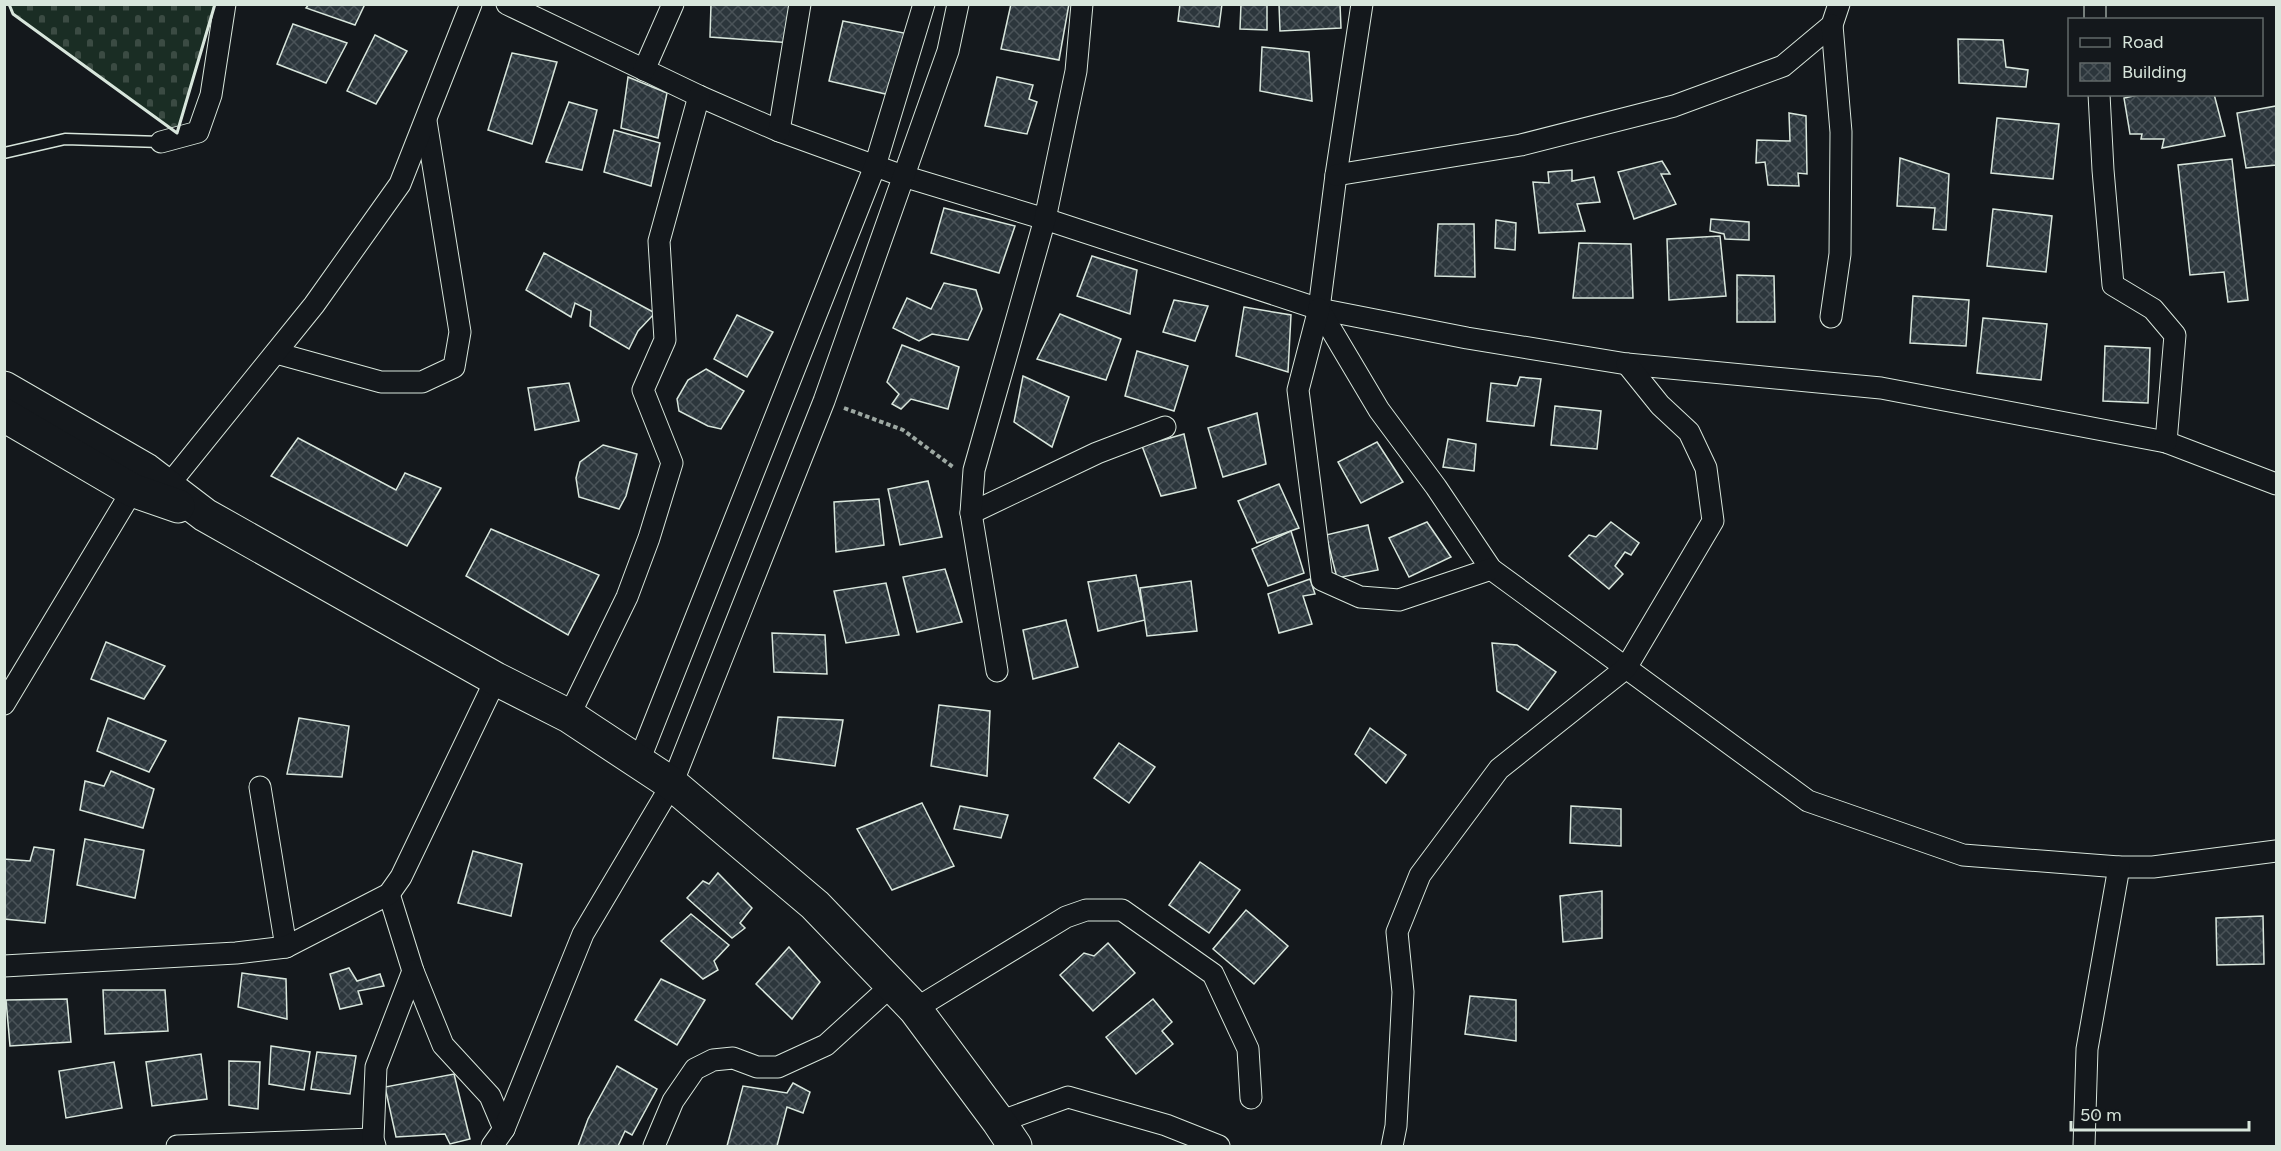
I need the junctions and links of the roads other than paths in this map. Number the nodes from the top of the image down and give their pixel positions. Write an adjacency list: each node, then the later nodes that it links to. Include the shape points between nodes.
1 (225, 4): 17 (street, via 212,95 198,132)
2 (471, 4): 15 (street)
3 (507, 4): 12 (street)
4 (673, 4): 12 (street)
5 (800, 4): 16 (street)
6 (924, 4): 19 (street)
7 (958, 4): 21 (street, via 948,51)
8 (1082, 4): 22 (street, via 1076,71)
9 (1362, 4): 20 (street)
10 (1839, 4): 11 (street)
11 (1832, 25): 20 (street, via 1783,66 1674,105 1521,145); 24 (street, via 1841,132 1840,254)
12 (644, 70): 13 (street)
13 (699, 96): 16 (street); 39 (street, via 659,241 665,340 643,390 672,463 627,597)
14 (2099, 96): 30 (street, via 2113,285 2153,309 2175,335)
15 (426, 118): 25 (street, via 400,184 314,306); 25 (street, via 460,332 454,367 422,382 381,382)
16 (779, 131): 19 (street)
17 (161, 142): 18 (lane, via 65,139)
18 (4, 153)
19 (875, 166): 21 (street); 40 (street)
20 (1336, 175): 23 (street)
21 (903, 176): 22 (street); 41 (street, via 824,401)
22 (1045, 219): 23 (street); 33 (street, via 974,470)
23 (1319, 309): 26 (street); 34 (street, via 1379,410); 34 (street, via 1298,390 1322,580 1360,597 1399,600)
24 (1831, 317)
25 (276, 352): 31 (street)
26 (1627, 364): 30 (street, via 1881,388); 35 (street, via 1660,405 1689,432 1706,468 1713,521)
27 (4, 388): 31 (main road)
28 (4, 415): 31 (main road)
29 (1166, 427): 33 (street, via 1097,453)
30 (2166, 442): 32 (street)
31 (148, 482): 37 (main road); 38 (street)
32 (2277, 484)
33 (971, 513): 36 (street)
34 (1491, 569): 35 (street)
35 (1626, 668): 44 (street, via 1808,801 1963,855); 58 (street, via 1499,770 1420,875 1397,932 1403,992)
36 (997, 671)
37 (496, 679): 39 (main road); 45 (street, via 400,877)
38 (4, 704)
39 (569, 716): 40 (main road)
40 (639, 761): 41 (main road)
41 (672, 784): 49 (main road, via 815,905); 53 (street, via 583,934)
42 (260, 787): 46 (street)
43 (2277, 851): 44 (street, via 2153,867)
44 (2119, 867): 59 (street, via 2087,1049)
45 (388, 894): 46 (street); 48 (street)
46 (286, 946): 47 (street, via 236,953)
47 (4, 966)
48 (412, 971): 53 (street, via 443,1045 490,1096); 54 (street, via 376,1067)
49 (892, 985): 50 (main road); 56 (street, via 826,1045 778,1067 757,1067 733,1058 713,1060 695,1069 673,1101)
50 (915, 1009): 51 (street, via 1066,917 1086,910 1122,910 1213,974 1248,1049); 52 (main road)
51 (1251, 1098)
52 (1007, 1134): 57 (street, via 1068,1097 1166,1125)
53 (498, 1138)
54 (374, 1143): 55 (street)
55 (177, 1146)
56 (654, 1146)
57 (1219, 1146)
58 (1392, 1146)
59 (2084, 1146)

